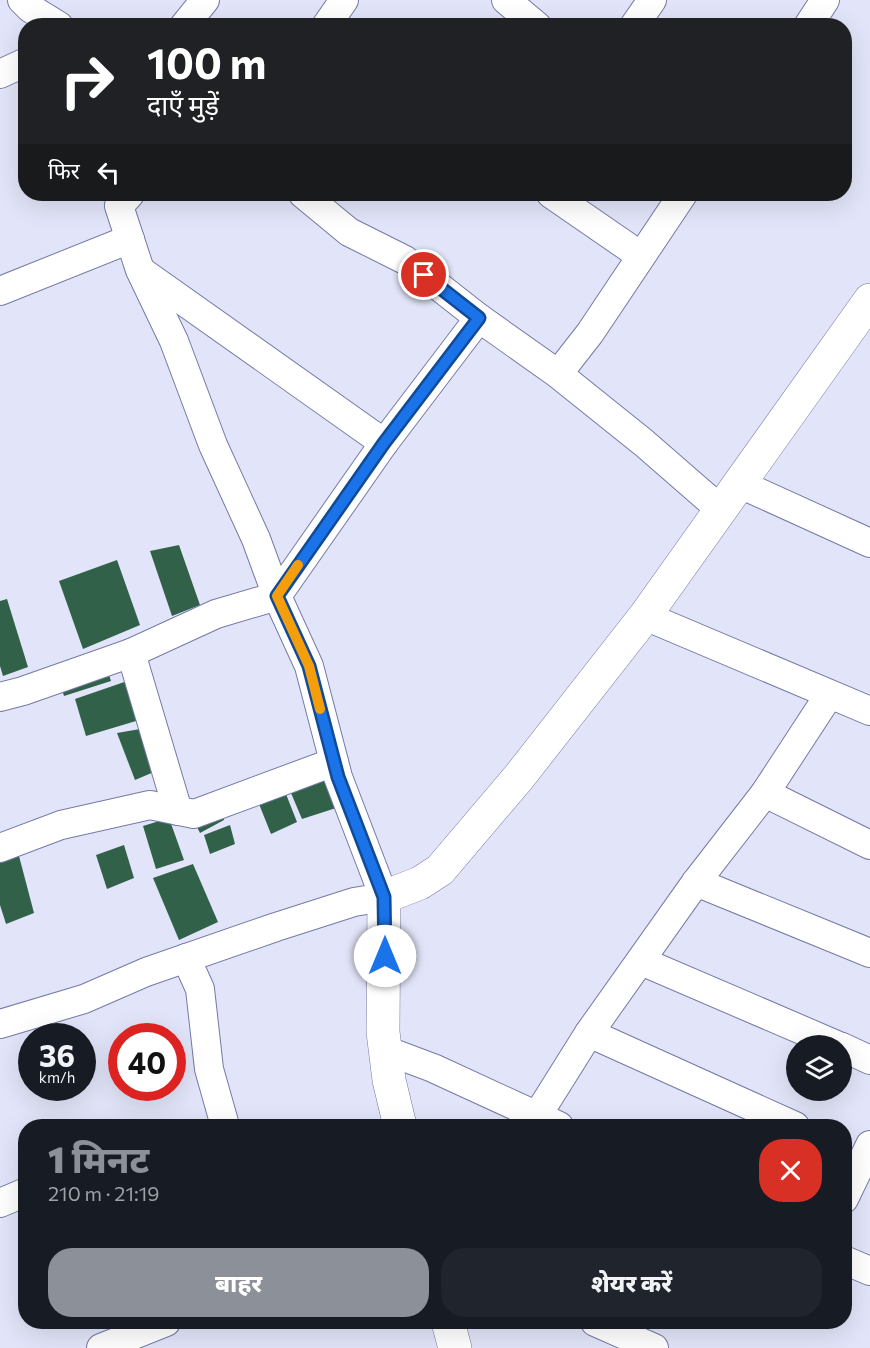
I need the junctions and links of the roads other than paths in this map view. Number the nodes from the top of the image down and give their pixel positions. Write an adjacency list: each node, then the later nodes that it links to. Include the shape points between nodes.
1 (22, 0): 7 (street)
2 (205, 0): 8 (street)
3 (344, 0): 9 (street)
4 (506, 0): 10 (street)
5 (652, 0): 11 (street)
6 (825, 0): 12 (street)
7 (46, 18)
8 (190, 18)
9 (332, 18)
10 (527, 18)
11 (640, 18)
12 (813, 18)
13 (18, 66): 14 (street)
14 (0, 74)
15 (122, 201): 19 (street)
16 (311, 201): 24 (street, via 349,232 405,260)
17 (561, 201): 20 (street)
18 (678, 201): 20 (street)
19 (130, 239): 21 (street); 22 (street)
20 (641, 256): 25 (street)
21 (140, 270): 26 (street); 30 (street, via 174,341)
22 (0, 291)
23 (870, 300): 27 (street)
24 (479, 318): 25 (street); 26 (street)
25 (558, 374): 28 (street)
26 (384, 443): 30 (street)
27 (740, 484): 28 (street); 29 (street)
28 (721, 510): 31 (street)
29 (870, 543)
30 (277, 596): 32 (street, via 216,614); 36 (street, via 309,666)
31 (645, 616): 33 (street); 42 (street, via 519,777 440,870 420,883)
32 (130, 653): 34 (street); 38 (street)
33 (829, 695): 35 (street); 37 (street)
34 (0, 697)
35 (870, 711)
36 (334, 762): 38 (street, via 194,814); 42 (street)
37 (765, 793): 39 (street); 41 (street)
38 (178, 811): 40 (street, via 150,805 61,825)
39 (870, 845)
40 (0, 848)
41 (696, 882): 43 (street); 45 (street)
42 (384, 897): 44 (street, via 354,902); 49 (street)
43 (870, 953)
44 (186, 958): 46 (street, via 84,999); 52 (street, via 200,989 209,1069)
45 (641, 961): 47 (street); 48 (street)
46 (0, 1024)
47 (589, 1033): 55 (street); 56 (street)
48 (814, 1035)
49 (386, 1050): 53 (street); 54 (street)
50 (852, 1052): 51 (street)
51 (870, 1060)
52 (220, 1119)
53 (398, 1119)
54 (544, 1119)
55 (549, 1119)
56 (779, 1119)
57 (860, 1151): 58 (street)
58 (852, 1175)
59 (18, 1195): 60 (street)
60 (0, 1203)
61 (852, 1263): 62 (street)
62 (870, 1271)
63 (148, 1329): 66 (street)
64 (450, 1329): 67 (street)
65 (615, 1329): 68 (street)
66 (101, 1348)
67 (455, 1348)
68 (654, 1348)

